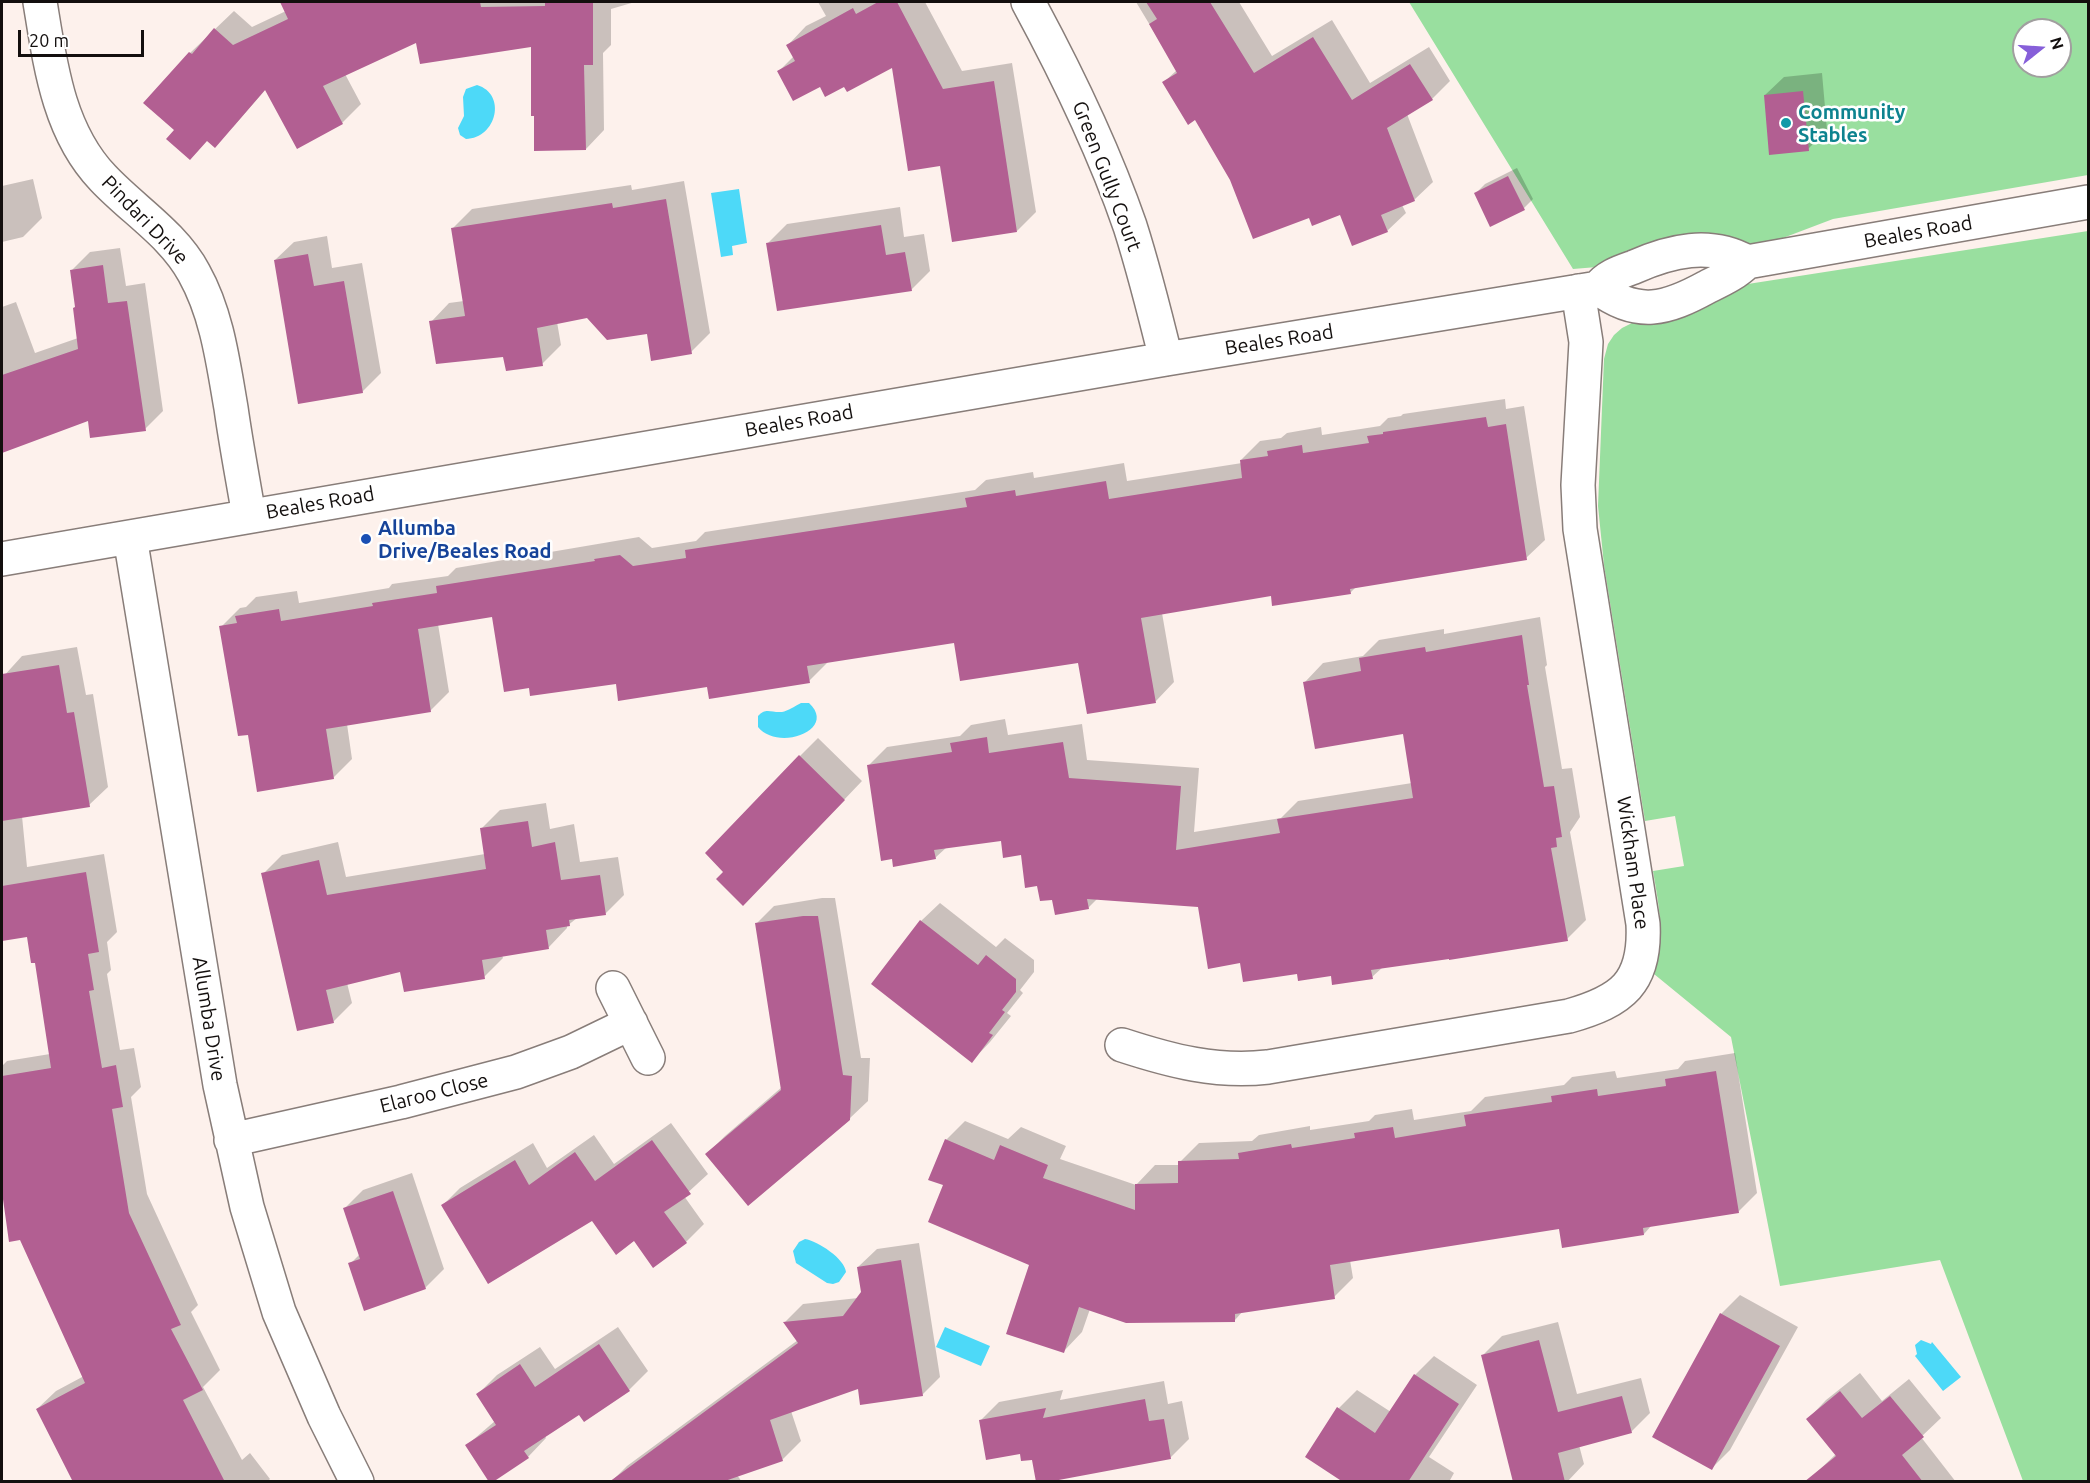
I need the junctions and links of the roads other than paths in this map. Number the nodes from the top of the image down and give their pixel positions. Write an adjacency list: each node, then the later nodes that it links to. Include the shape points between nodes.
1 (40, 2): 7 (street, Pindari Drive, via 55,86 81,149 101,177 175,247 208,301 224,366)
2 (1028, 2): 6 (street, Green Gully Court, via 1055,51 1110,175 1130,227)
3 (2088, 202): 4 (street, Beales Road)
4 (1747, 262): 5 (street, Beales Road, via 1720,252 1681,250 1618,272); 5 (street, Beales Road, via 1672,305 1645,308)
5 (1588, 290): 6 (street, Beales Road); 12 (street, Wickham Place, via 1578,484 1580,529 1643,924 1642,956 1636,973 1625,989 1607,1003 1569,1016 1268,1067 1223,1070)
6 (1166, 359): 7 (street, Beales Road)
7 (249, 516): 8 (street, Beales Road)
8 (130, 537): 9 (street, Beales Road); 14 (street, Allumba Drive)
9 (2, 559)
10 (613, 988): 11 (street)
11 (631, 1023): 13 (street); 14 (street, Elaroo Close, via 571,1052 516,1072)
12 (1122, 1046)
13 (648, 1058)
14 (231, 1140): 15 (street, Allumba Drive, via 258,1249 279,1312)
15 (357, 1482)

